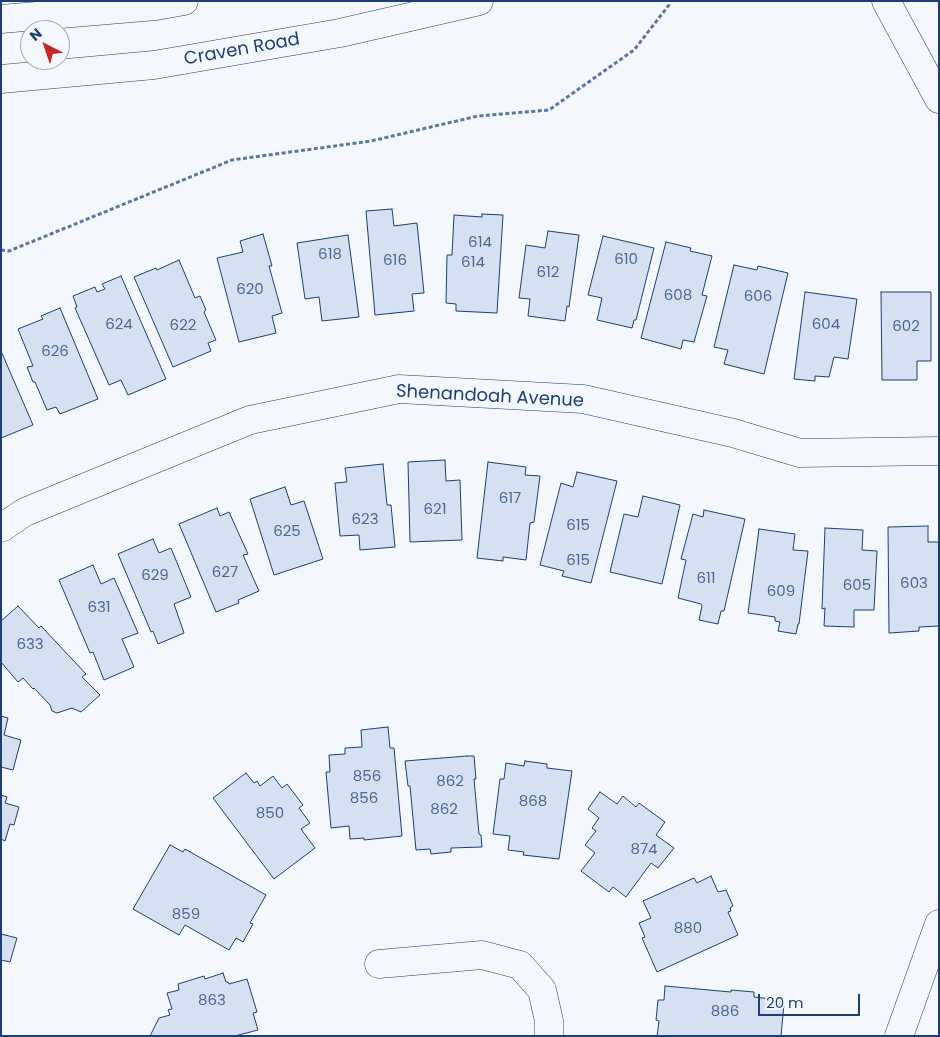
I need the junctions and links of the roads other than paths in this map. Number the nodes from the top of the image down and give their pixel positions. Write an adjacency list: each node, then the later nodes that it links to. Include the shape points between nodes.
1 (184, 1): 4 (street)
2 (480, 1): 5 (street, Craven Road, via 340,34 154,65)
3 (886, 1): 6 (street)
4 (1, 19)
5 (1, 79)
6 (939, 99)
7 (939, 451): 8 (street, Shenandoah Avenue, via 800,453 733,433 583,400 399,389 250,420 25,512)
8 (1, 528)
9 (939, 924): 12 (street)
10 (379, 964): 11 (street, via 482,955 520,965 542,990 549,1021)
11 (548, 1036)
12 (899, 1036)

